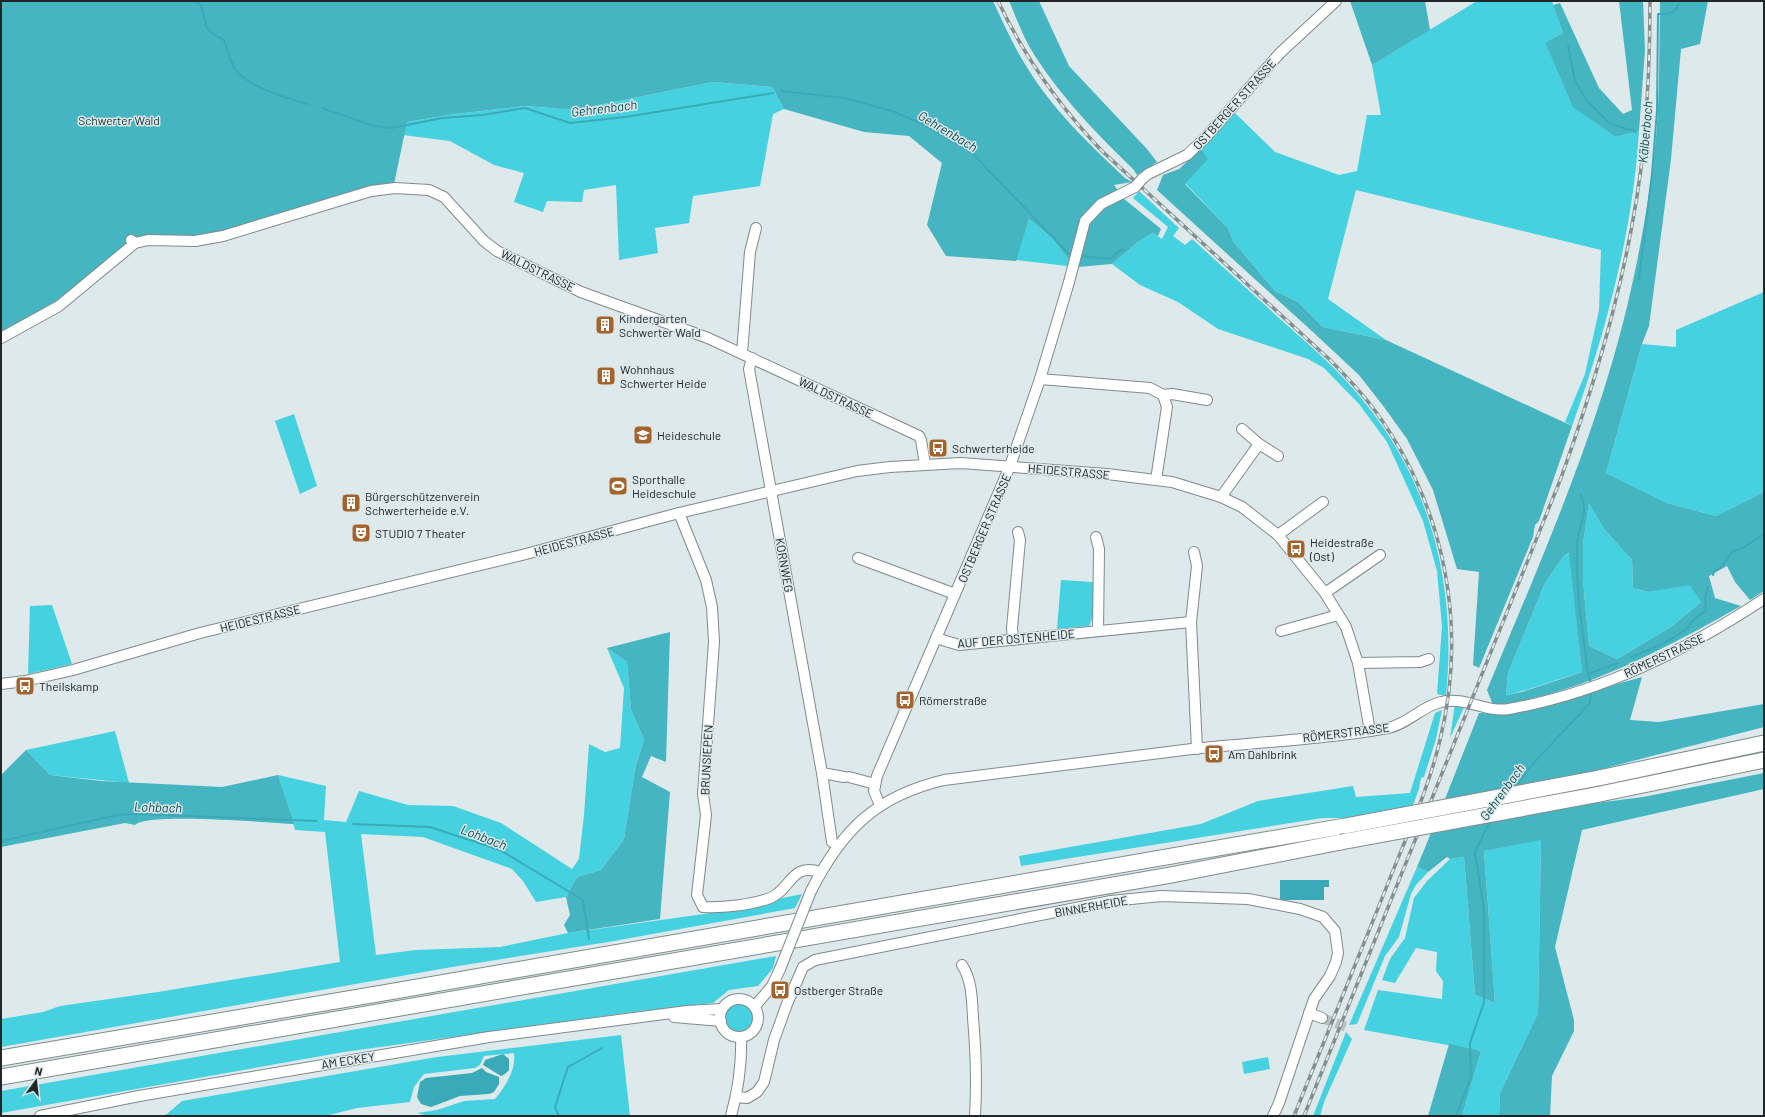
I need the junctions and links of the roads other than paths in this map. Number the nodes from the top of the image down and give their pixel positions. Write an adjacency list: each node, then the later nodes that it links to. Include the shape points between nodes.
1 (1336, 1): 6 (street, OSTBERGER STRASSE, via 1280,53 1187,155 1148,174 1139,183 1101,204 1085,221)
2 (756, 228): 4 (street, via 750,252)
3 (1, 338): 4 (street, WALDSTRASSE, via 59,306 133,241 195,241 223,236 371,192 395,188 429,190 444,197 497,251 581,292)
4 (742, 353): 5 (street, WALDSTRASSE)
5 (752, 358): 12 (street, WALDSTRASSE, via 919,436); 15 (street, KORNWEG, via 749,369)
6 (1040, 379): 7 (street, via 1150,388); 13 (street, OSTBERGER STRASSE)
7 (1164, 395): 8 (street); 14 (street, via 1167,407)
8 (1207, 400)
9 (1242, 429): 10 (street)
10 (1258, 444): 11 (street); 16 (street)
11 (1278, 456)
12 (925, 464): 13 (street, HEIDESTRASSE, via 955,462); 15 (street, HEIDESTRASSE, via 857,471)
13 (1010, 466): 14 (street, HEIDESTRASSE); 26 (street, OSTBERGER STRASSE)
14 (1156, 480): 16 (street, HEIDESTRASSE, via 1172,482)
15 (772, 491): 18 (street, HEIDESTRASSE); 41 (street, KORNWEG)
16 (1221, 497): 20 (street, HEIDESTRASSE, via 1242,507)
17 (1323, 502): 20 (street)
18 (679, 513): 36 (street, HEIDESTRASSE, via 522,555 200,633 73,670); 45 (street, BRUNSIEPEN, via 706,580 712,607 714,642 703,794 706,815 697,895 703,907 717,908 760,901 776,895 794,874 806,870)
19 (1018, 532): 33 (street, via 1020,540)
20 (1278, 535): 25 (street, HEIDESTRASSE)
21 (1096, 537): 30 (street, via 1099,549)
22 (1194, 552): 29 (street, via 1197,566)
23 (1380, 555): 25 (street)
24 (858, 558): 26 (street)
25 (1325, 593): 28 (street, HEIDESTRASSE)
26 (955, 594): 32 (street, OSTBERGER STRASSE)
27 (1764, 599): 37 (street, RÖMERSTRASSE, via 1696,641 1645,666 1581,691 1506,710 1460,701 1445,701 1430,706 1401,724)
28 (1338, 615): 31 (street); 35 (street, HEIDESTRASSE, via 1346,627)
29 (1191, 622): 30 (street, AUF DER OSTENHEIDE); 39 (street)
30 (1098, 631): 33 (street, AUF DER OSTENHEIDE)
31 (1281, 631)
32 (936, 638): 33 (street, AUF DER OSTENHEIDE, via 959,645); 42 (street, OSTBERGER STRASSE)
33 (1013, 640)
34 (1429, 659): 35 (street, via 1420,662)
35 (1358, 663): 37 (street, HEIDESTRASSE)
36 (1, 684)
37 (1370, 731): 39 (street, RÖMERSTRASSE)
38 (1764, 743): 54 (highway, bridge, via 1600,778 1345,826)
39 (1197, 749): 43 (street, RÖMERSTRASSE, via 944,780 916,788)
40 (1764, 760): 55 (highway, bridge, via 1595,795 1171,875)
41 (822, 773): 42 (street); 44 (street, KORNWEG)
42 (875, 784): 43 (street, via 876,797)
43 (880, 805): 45 (street, via 866,815 840,844)
44 (832, 842)
45 (820, 872): 47 (street, bridge, via 772,986)
46 (962, 965): 59 (street, via 968,974 971,990 978,1064)
47 (755, 1006): 48 (street, via 738,999 726,1004); 53 (street, via 757,1026)
48 (722, 1009): 50 (street, AM ECKEY); 52 (street)
49 (1309, 1013): 51 (street); 56 (street, BINNERHEIDE, via 1314,999 1330,976 1338,953 1335,932 1323,917 1300,909 1248,899 1161,896 1112,901 815,960 803,967 793,989 774,1040 764,1082 757,1092 747,1098); 60 (street, BINNERHEIDE)
50 (658, 1016): 52 (street, AM ECKEY); 57 (street, AM ECKEY, via 450,1043 154,1093)
51 (1322, 1018)
52 (721, 1021): 53 (street, via 726,1031)
53 (741, 1037): 56 (street)
54 (1, 1058)
55 (1, 1077)
56 (736, 1097): 58 (street)
57 (40, 1116)
58 (731, 1116)
59 (975, 1116)
60 (1273, 1116)

